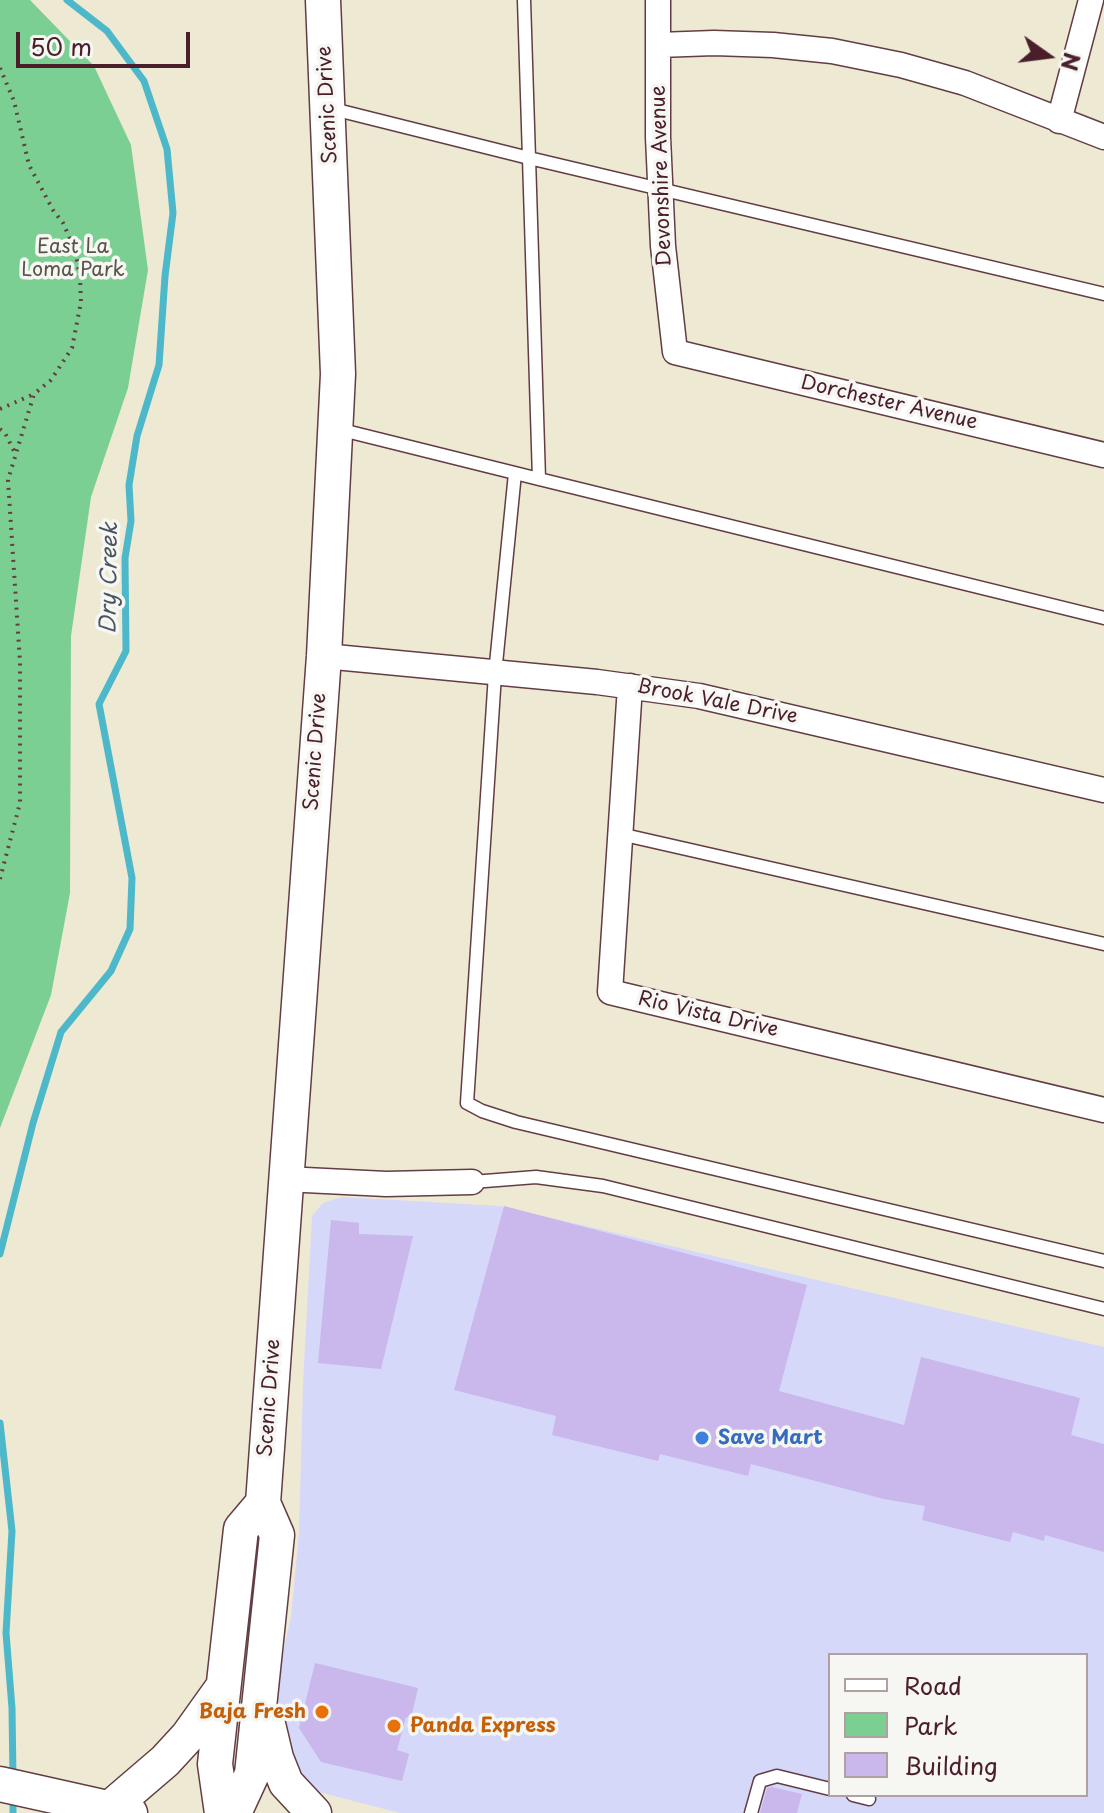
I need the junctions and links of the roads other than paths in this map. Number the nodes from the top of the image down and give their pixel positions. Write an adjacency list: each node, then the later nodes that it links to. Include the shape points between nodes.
1 (323, 0): 6 (main road, Scenic Drive)
2 (524, 0): 9 (lane)
3 (658, 0): 5 (street, Devonshire Avenue)
4 (1091, 0): 7 (street)
5 (659, 45): 7 (street, via 728,43 832,51 965,83); 10 (street, Devonshire Avenue)
6 (329, 108): 9 (lane); 13 (main road, Scenic Drive, via 338,374)
7 (1059, 121): 8 (street)
8 (1104, 137)
9 (529, 158): 10 (lane); 16 (lane)
10 (660, 190): 11 (lane); 12 (street, Devonshire Avenue)
11 (1104, 294)
12 (675, 352): 14 (street, Dorchester Avenue)
13 (335, 429): 15 (lane); 18 (main road, Scenic Drive)
14 (1104, 455)
15 (515, 473): 16 (lane); 19 (lane)
16 (539, 479): 17 (lane)
17 (1104, 618)
18 (324, 656): 19 (street, Brook Vale Drive); 25 (main road, Scenic Drive)
19 (495, 674): 20 (street, Brook Vale Drive); 27 (lane, via 467,1103 516,1122)
20 (630, 686): 21 (street, Brook Vale Drive, via 785,714); 22 (street, Rio Vista Drive)
21 (1104, 790)
22 (620, 834): 23 (lane); 24 (street, Rio Vista Drive, via 610,992)
23 (1104, 944)
24 (1104, 1110)
25 (285, 1179): 26 (street); 29 (main road, Scenic Drive)
26 (472, 1182): 28 (lane, via 536,1177 603,1186)
27 (1104, 1261)
28 (1104, 1309)
29 (263, 1503): 30 (main road, via 241,1529); 31 (main road, Scenic Drive, via 277,1535)
30 (224, 1685): 36 (main road, via 165,1761); 37 (main road, via 215,1764)
31 (262, 1695): 38 (main road, Scenic Drive, via 252,1774); 39 (main road, via 282,1774)
32 (0, 1784): 36 (main road)
33 (828, 1789): 40 (lane, via 777,1776 760,1781)
34 (861, 1797): 35 (lane)
35 (869, 1799)
36 (103, 1809)
37 (222, 1813)
38 (234, 1813)
39 (314, 1813)
40 (751, 1813)

